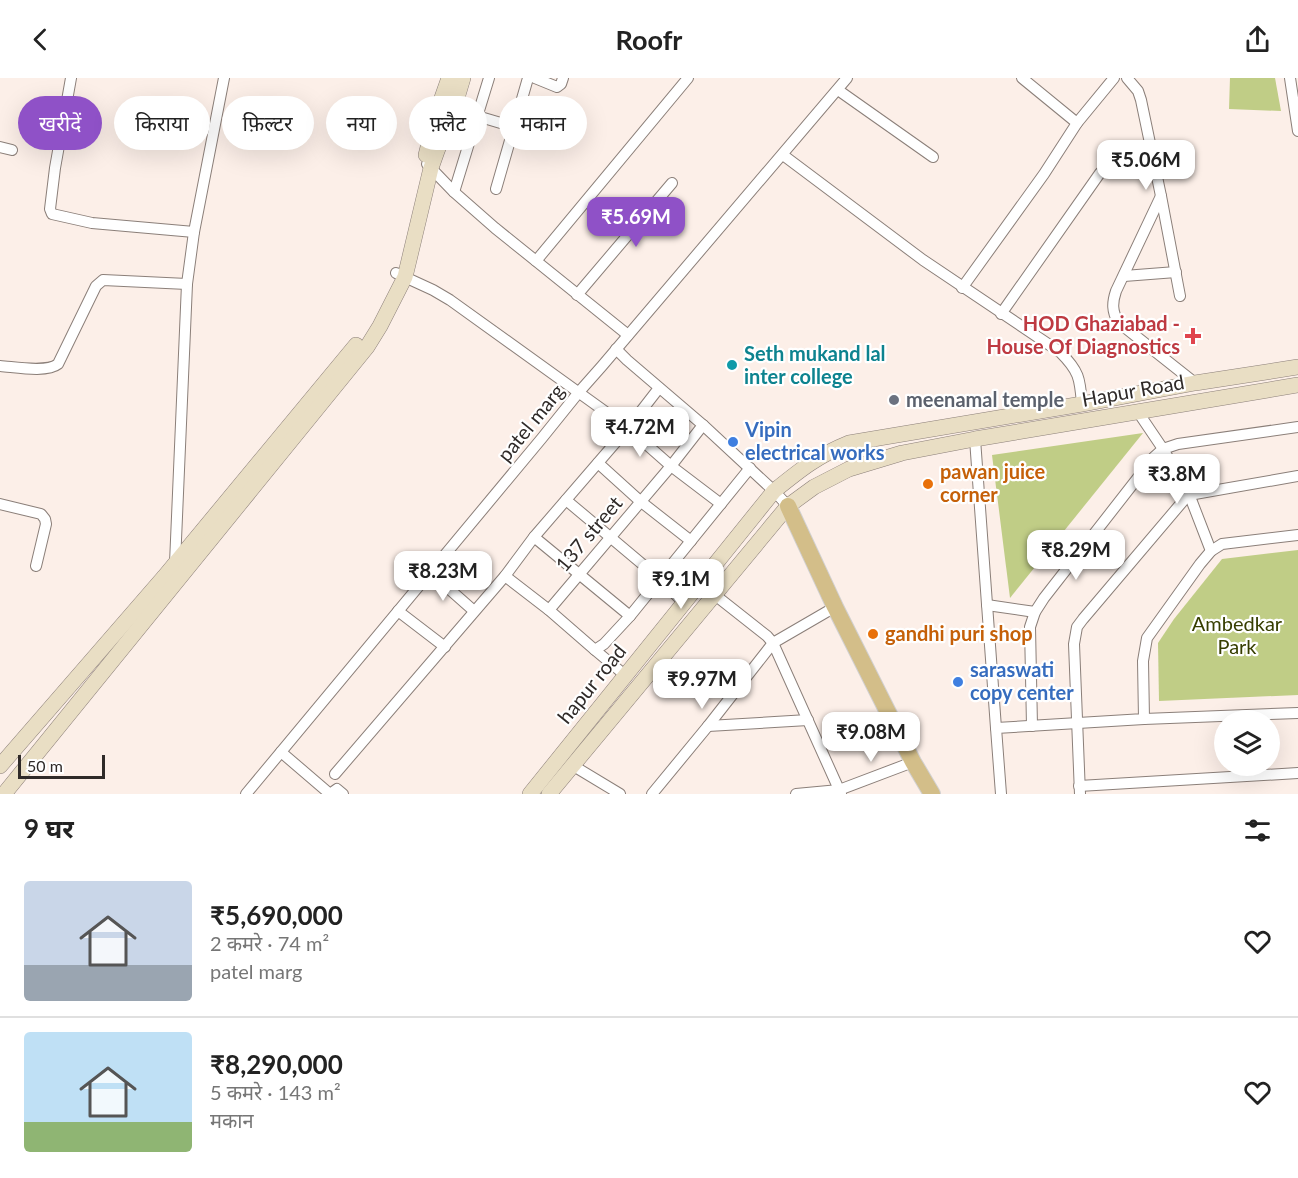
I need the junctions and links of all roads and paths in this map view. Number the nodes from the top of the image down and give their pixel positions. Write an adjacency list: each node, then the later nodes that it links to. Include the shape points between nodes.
1 (71, 78): 33 (street, via 51,214 92,223)
2 (224, 78): 33 (street)
3 (449, 78): 27 (main road, via 437,112)
4 (463, 78): 27 (main road, via 437,151)
5 (489, 78): 16 (street)
6 (528, 78): 17 (street)
7 (535, 78): 8 (street, via 557,87)
8 (563, 78)
9 (688, 78): 34 (street)
10 (848, 78): 15 (street, patel marg)
11 (1022, 78): 19 (street)
12 (1114, 78): 19 (street)
13 (1127, 78): 32 (street, via 1141,100)
14 (1290, 78): 18 (street)
15 (838, 90): 25 (street, patel marg); 26 (street)
16 (483, 96)
17 (523, 96)
18 (1295, 96): 20 (street)
19 (1077, 123): 39 (street)
20 (1298, 131)
21 (0, 147): 22 (street)
22 (12, 150)
23 (467, 150): 31 (street)
24 (507, 150): 30 (street)
25 (783, 155): 39 (street); 43 (street, patel marg)
26 (933, 158)
27 (428, 165): 31 (street); 36 (main road)
28 (1100, 173): 42 (street)
29 (672, 183): 40 (street)
30 (496, 189)
31 (454, 192): 34 (street)
32 (1161, 196): 35 (street); 37 (street)
33 (194, 232): 38 (street)
34 (536, 261): 40 (street)
35 (1176, 273): 37 (street); 41 (street)
36 (400, 275): 50 (street, via 450,300); 74 (main road, via 356,346); 80 (main road, via 380,326 367,347 274,463)
37 (1124, 276): 47 (street, via 1113,301 1118,322)
38 (187, 284): 45 (street, via 103,280 96,286 55,367); 74 (street)
39 (963, 288): 42 (street)
40 (577, 295): 43 (street)
41 (1180, 296)
42 (1001, 314): 51 (street, via 1070,362 1081,383)
43 (628, 335): 44 (street, patel marg)
44 (616, 349): 49 (street); 50 (street, patel marg)
45 (0, 366)
46 (1298, 367): 47 (main road, hapur road)
47 (1195, 383): 51 (main road, hapur road)
48 (1298, 385): 52 (main road, Hapur Road)
49 (659, 388): 53 (street); 55 (street)
50 (579, 392): 55 (street); 76 (street, patel marg)
51 (1082, 404): 62 (main road, hapur road, via 849,443 806,465)
52 (1138, 412): 56 (main road, Hapur Road); 57 (street)
53 (703, 425): 59 (street, 137 street); 60 (street)
54 (1298, 427): 57 (street)
55 (628, 428): 58 (street); 59 (street)
56 (975, 439): 68 (main road, Hapur Road, via 902,453 849,469); 83 (street)
57 (1162, 449): 63 (street); 88 (street)
58 (598, 463): 64 (street); 65 (street)
59 (671, 466): 65 (street, 137 street); 67 (street)
60 (750, 468): 62 (street); 67 (street)
61 (1298, 476): 63 (street)
62 (774, 491): 68 (street); 82 (main road, hapur road)
63 (1189, 495): 73 (street); 97 (street, via 1077,627 1074,644)
64 (566, 500): 70 (street); 71 (street)
65 (640, 501): 71 (street, 137 street); 72 (street)
66 (0, 504): 75 (street, via 40,514 45,519)
67 (721, 504): 72 (street)
68 (788, 506): 81 (main road, Hapur Road); 84 (main road)
69 (1298, 535): 73 (street, via 1222,544)
70 (534, 537): 77 (street); 78 (street)
71 (610, 537): 77 (street, 137 street); 79 (street)
72 (691, 541): 79 (street)
73 (1211, 551): 95 (street, via 1147,638 1143,661)
74 (175, 564): 80 (main road)
75 (36, 566)
76 (430, 572): 86 (street, patel marg); 87 (street)
77 (579, 574): 85 (street, 137 street); 89 (street)
78 (505, 576): 85 (street); 87 (street)
79 (660, 579): 82 (street); 89 (street)
80 (169, 581): 104 (main road); 109 (main road)
81 (715, 595): 90 (street); 103 (main road, Hapur Road)
82 (684, 603): 93 (main road, hapur road)
83 (987, 605): 88 (street); 100 (street)
84 (836, 607): 90 (street); 102 (main road)
85 (549, 610): 92 (street)
86 (398, 611): 91 (street); 101 (street, patel marg)
87 (474, 612): 91 (street)
88 (1035, 612): 99 (street, via 1030,627)
89 (630, 616): 92 (street)
90 (773, 643): 96 (street); 98 (street)
91 (444, 646): 106 (street)
92 (595, 650): 93 (street)
93 (626, 676): 112 (main road, hapur road)
94 (1298, 713): 95 (street)
95 (1144, 719): 97 (street)
96 (808, 720): 98 (street); 108 (street)
97 (1078, 723): 99 (street); 107 (street)
98 (708, 726): 115 (street)
99 (1032, 726): 100 (street)
100 (996, 728): 118 (street)
101 (281, 752): 110 (street, patel marg); 111 (street, via 330,794 337,789)
102 (913, 762): 108 (street); 117 (main road)
103 (572, 765): 113 (main road, Hapur Road); 114 (street)
104 (0, 766)
105 (1298, 773): 107 (street)
106 (335, 774)
107 (1080, 790)
108 (840, 792): 116 (street)
109 (4, 794)
110 (246, 794)
111 (343, 794)
112 (530, 794)
113 (549, 794)
114 (620, 794)
115 (652, 794)
116 (796, 794)
117 (932, 794)
118 (1001, 794)

